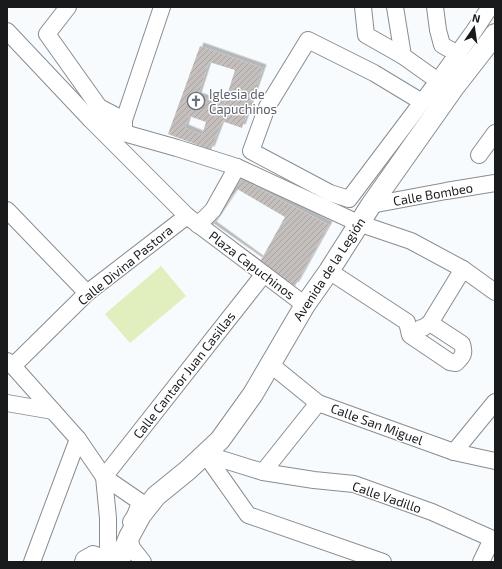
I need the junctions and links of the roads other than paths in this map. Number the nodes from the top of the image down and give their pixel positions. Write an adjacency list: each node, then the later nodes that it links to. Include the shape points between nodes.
1 (68, 7): 14 (street, via 47,34 99,107)
2 (162, 7): 14 (street)
3 (363, 7): 10 (street, via 366,35)
4 (395, 7): 10 (street)
5 (435, 7): 9 (street, via 442,45)
6 (490, 7): 9 (street, Avenida de la Legión)
7 (7, 31): 14 (street, Plaza Capuchinos, via 92,120)
8 (495, 34): 11 (main road, Avenida de la Legión)
9 (458, 54): 11 (street, Avenida de la Legión)
10 (403, 56): 11 (street)
11 (446, 83): 12 (street, Avenida de la Legión); 18 (main road, Avenida de la Legión)
12 (422, 102): 12 (street, Avenida de la Legión, via 374,73 308,40 267,107 251,151 330,193 349,199)
13 (495, 133): 15 (street)
14 (122, 134): 16 (street); 20 (street, Plaza Capuchinos)
15 (478, 154)
16 (237, 167): 20 (street, Plaza Capuchinos, via 213,210); 21 (street)
17 (495, 183): 18 (street, Calle Bombeo)
18 (370, 205): 21 (main road, Avenida de la Legión)
19 (7, 210): 26 (street)
20 (192, 220): 24 (street, Plaza Capuchinos); 26 (street, Calle Divina Pastora)
21 (358, 223): 22 (street, via 411,241); 23 (main road, Avenida de la Legión)
22 (463, 269): 25 (street); 29 (street)
23 (329, 271): 27 (main road, Avenida de la Legión); 28 (street)
24 (264, 274): 27 (street, Plaza Capuchinos); 41 (street, Calle Cantaor Juan Casillas)
25 (495, 292)
26 (87, 293): 30 (street, Calle Divina Pastora)
27 (305, 305): 31 (main road, Avenida de la Legión)
28 (407, 322): 29 (street, via 416,328 423,328); 29 (street, via 410,335 450,362 456,363 464,351 462,344)
29 (430, 323)
30 (10, 364): 35 (street)
31 (270, 364): 34 (street, Calle San Miguel); 38 (main road, Avenida de la Legión, via 253,394 220,440)
32 (495, 402): 37 (street)
33 (7, 403): 35 (street)
34 (318, 403): 37 (street, Calle San Miguel); 40 (street)
35 (53, 411): 36 (street)
36 (78, 439): 41 (street); 46 (street)
37 (454, 452): 39 (street, Calle San Miguel)
38 (205, 454): 40 (street, Calle Vadillo); 42 (main road, Avenida de la Legión, via 188,470); 49 (street, via 248,515)
39 (495, 461)
40 (263, 472): 44 (street, Calle Vadillo, via 354,484 432,512)
41 (104, 476): 42 (street); 45 (street)
42 (147, 498): 43 (main road, Avenida de la Legión); 45 (main road, Avenida de la Legión, via 130,515 119,535)
43 (130, 534): 45 (main road, Avenida de la Legión); 48 (street, via 132,548)
44 (493, 540): 50 (street)
45 (112, 561): 47 (street, via 94,554)
46 (32, 562)
47 (83, 562)
48 (143, 562)
49 (383, 562)
50 (481, 562)

